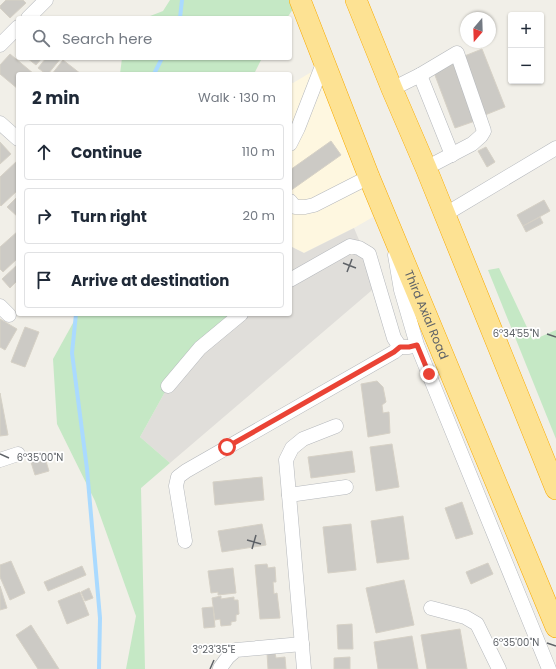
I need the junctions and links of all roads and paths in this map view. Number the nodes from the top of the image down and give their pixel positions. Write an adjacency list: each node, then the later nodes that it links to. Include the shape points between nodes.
1 (46, 0): 4 (street)
2 (300, 0): 7 (highway, Third Axial Road)
3 (356, 0): 9 (highway)
4 (30, 16)
5 (16, 29): 6 (street)
6 (0, 45)
7 (324, 61): 12 (street); 16 (highway, Third Axial Road)
8 (420, 75): 9 (street); 14 (street); 14 (street, via 457,53 484,131 472,144)
9 (392, 88): 15 (highway)
10 (0, 123): 11 (street)
11 (16, 137)
12 (292, 140)
13 (556, 148): 18 (street)
14 (452, 155): 15 (street)
15 (426, 168): 18 (highway)
16 (370, 177): 17 (street, via 314,205 295,207); 19 (highway, Third Axial Road)
17 (292, 203)
18 (444, 215): 29 (highway)
19 (390, 227): 22 (street, via 401,290); 33 (highway, Third Axial Road)
20 (292, 279): 23 (street, via 350,246 369,254 394,338)
21 (239, 316): 24 (street, via 200,348)
22 (417, 345): 23 (street); 38 (street)
23 (400, 347): 31 (street, via 178,478 176,486)
24 (168, 386)
25 (336, 426): 30 (street, via 303,439 292,448 286,460)
26 (18, 454): 27 (street)
27 (0, 460)
28 (346, 487): 30 (street)
29 (556, 489)
30 (288, 495): 34 (street)
31 (185, 541)
32 (431, 608): 37 (street, via 465,617 478,624)
33 (556, 627)
34 (302, 644): 35 (street, via 236,650); 36 (street)
35 (220, 668)
36 (304, 669)
37 (499, 669)
38 (549, 669)

